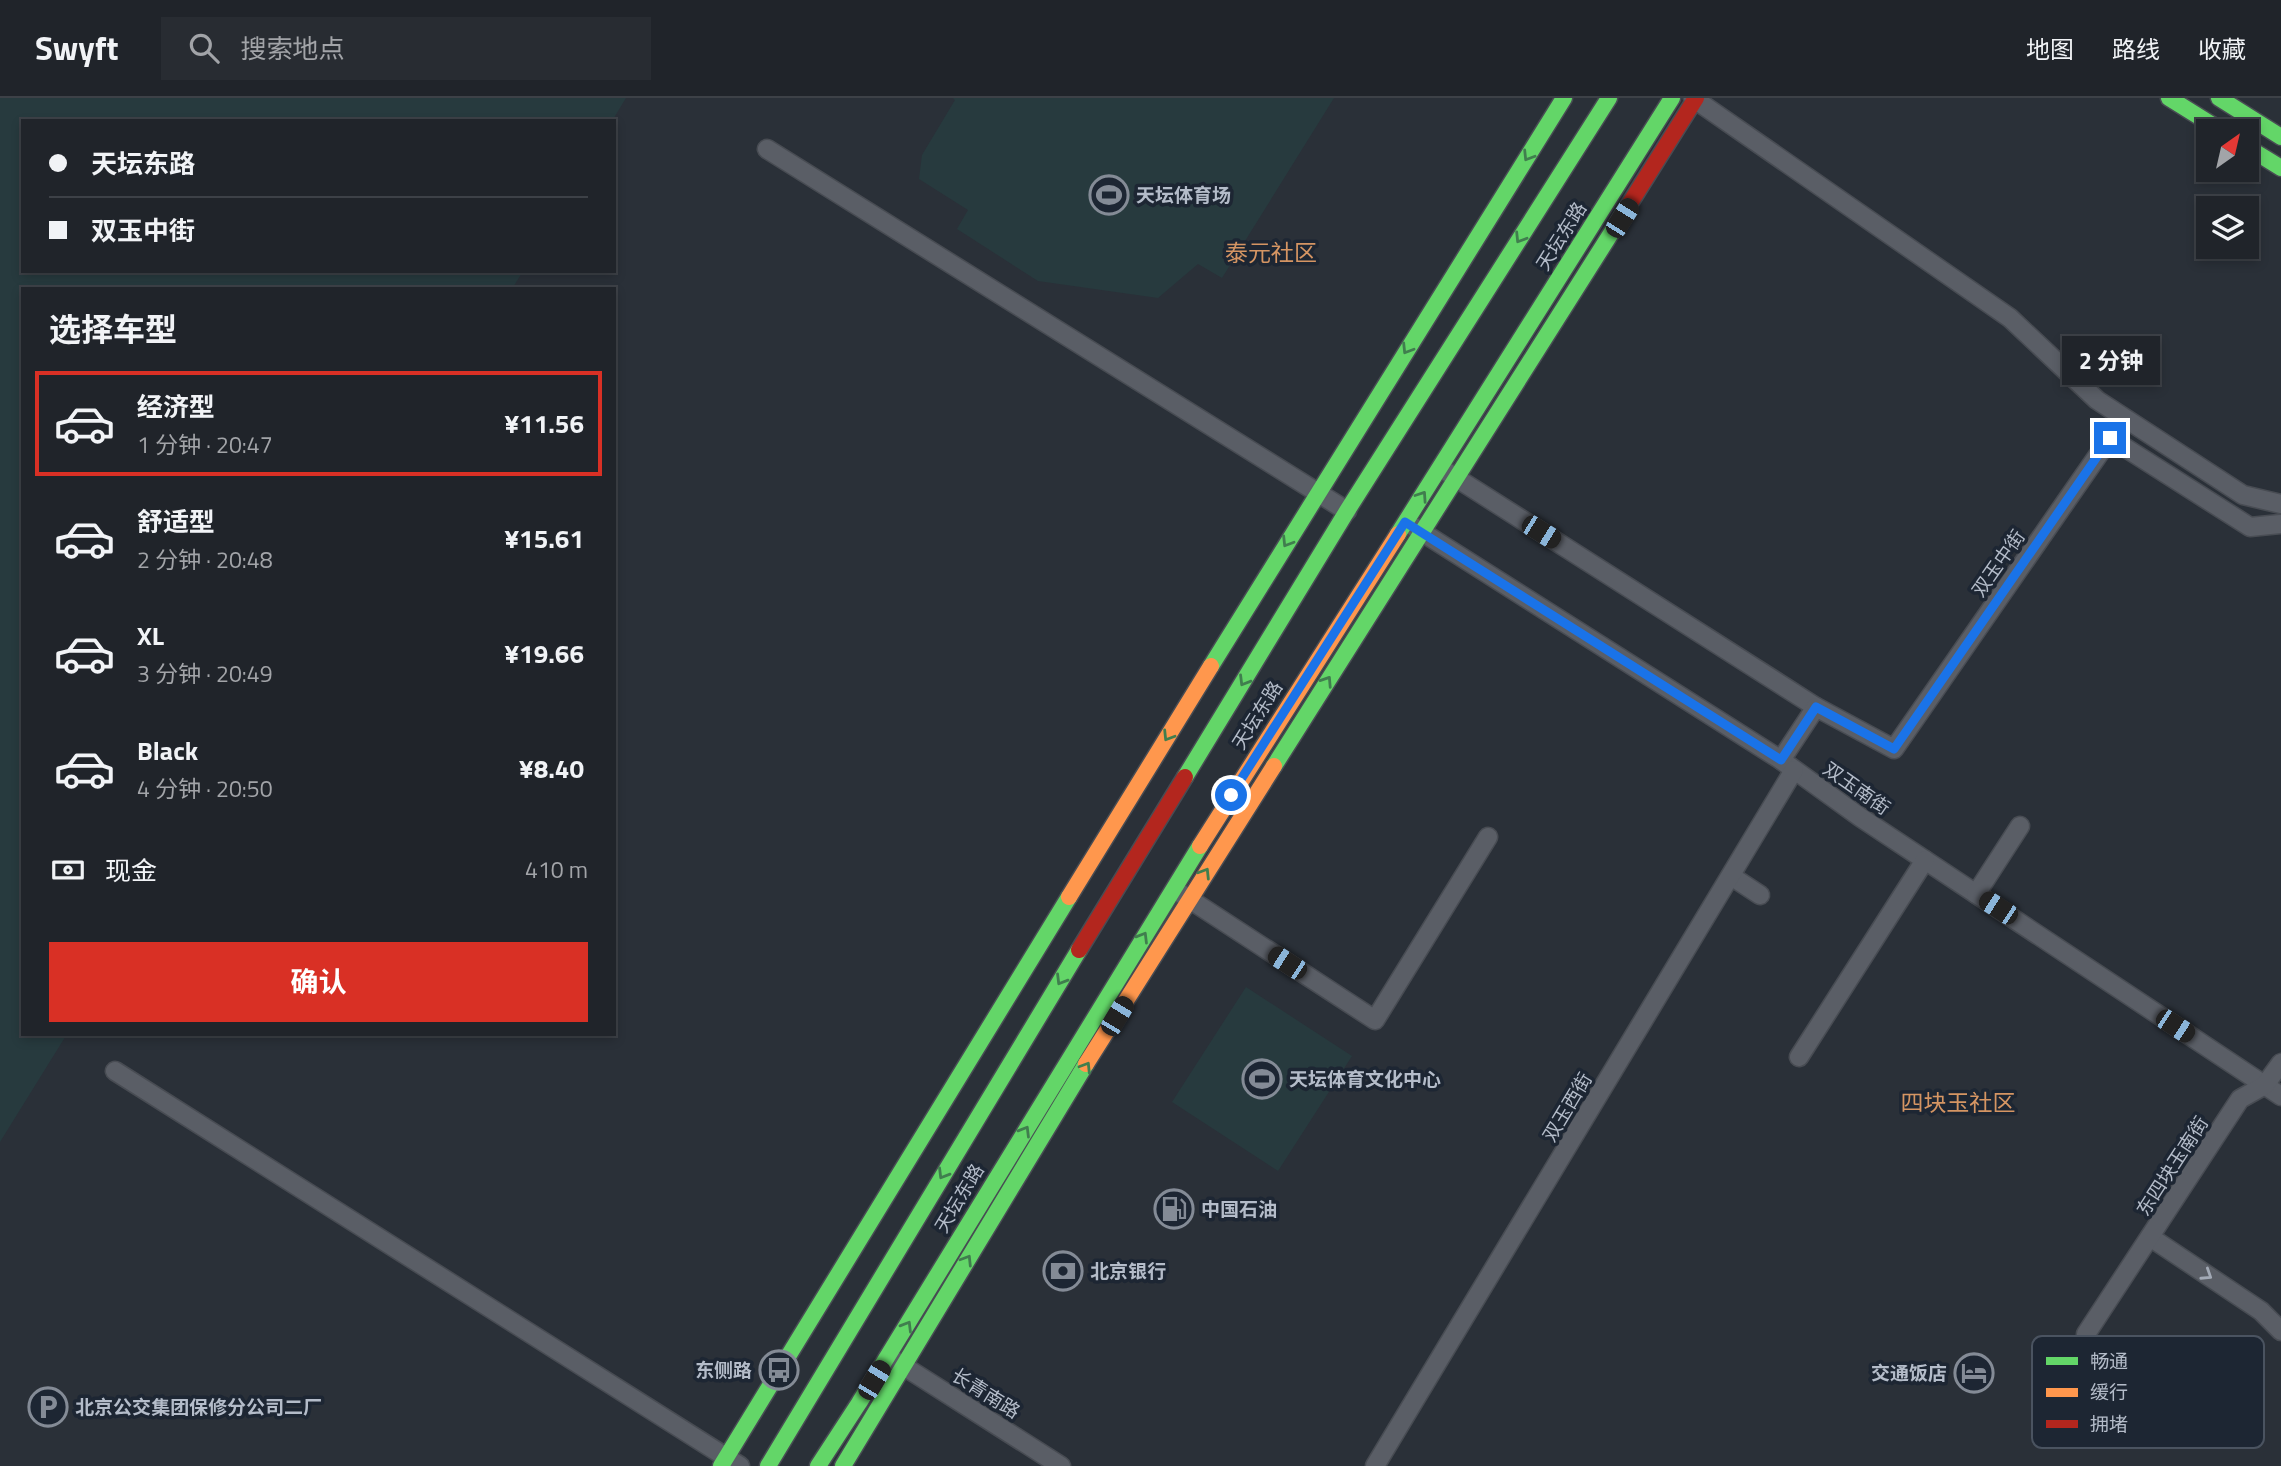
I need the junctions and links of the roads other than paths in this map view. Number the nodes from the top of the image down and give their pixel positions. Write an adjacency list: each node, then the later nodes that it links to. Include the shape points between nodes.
1 (1564, 98): 14 (street, one-way to 14)
2 (1609, 98): 16 (street, 天坛东路, one-way to 16)
3 (1672, 98): 12 (street, 天坛东路)
4 (1695, 98): 13 (street); 15 (street, via 2010,318 2097,400 2244,495)
5 (2168, 98): 7 (street)
6 (2219, 98): 8 (street)
7 (2202, 119)
8 (2281, 137)
9 (767, 149): 14 (street)
10 (2259, 154): 11 (street)
11 (2281, 168)
12 (1440, 468): 13 (street); 17 (street, 天坛东路, one-way to 12)
13 (1457, 479): 19 (street); 20 (street)
14 (1317, 492): 16 (street); 39 (street, one-way to 39)
15 (2281, 504)
16 (1347, 511): 40 (street, 天坛东路, one-way to 40)
17 (1405, 522): 19 (street, 双玉南街); 26 (street, 天坛东路)
18 (2281, 524): 20 (street, 双玉中街, via 2250,527 2110,438 1894,749)
19 (1422, 533): 21 (street, 双玉南街); 29 (street, one-way to 19)
20 (1816, 707): 21 (street)
21 (1788, 765): 24 (street, 双玉南街); 25 (street, 双玉西街)
22 (2020, 826): 27 (street)
23 (1488, 837): 29 (street, via 1375,1020)
24 (1925, 860): 27 (street, 双玉南街); 30 (street)
25 (1731, 876): 28 (street); 44 (street, 双玉西街)
26 (1172, 888): 29 (street); 38 (street, 天坛东路, one-way to 26)
27 (1976, 894): 33 (street, 双玉南街)
28 (1760, 895)
29 (1189, 899): 38 (street, one-way to 29)
30 (1800, 1057)
31 (2281, 1063): 33 (street, 东四块玉南街)
32 (115, 1070): 39 (street)
33 (2265, 1085): 34 (street, 双玉南街); 35 (street, 东四块玉南街, via 2240,1099)
34 (2281, 1096)
35 (2150, 1237): 36 (street, 东四块玉南街, one-way to 36, via 2262,1311); 37 (street)
36 (2281, 1331)
37 (2085, 1335)
38 (895, 1360): 41 (street, 天坛东路); 42 (street); 43 (street, 长青南路)
39 (729, 1463)
40 (768, 1466)
41 (818, 1466)
42 (843, 1466)
43 (1061, 1466)
44 (1376, 1466)

